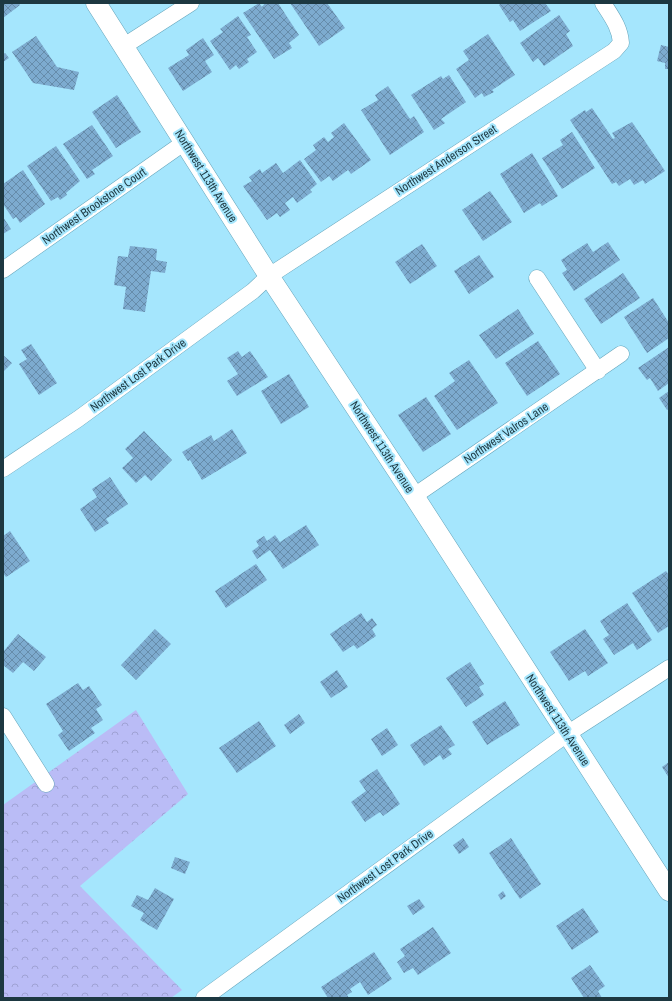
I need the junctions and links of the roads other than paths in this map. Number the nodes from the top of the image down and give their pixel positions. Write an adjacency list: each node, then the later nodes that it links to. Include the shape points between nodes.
1 (96, 3): 4 (street, Northwest 113th Avenue)
2 (191, 3): 4 (street)
3 (603, 3): 7 (street, Northwest Anderson Street, via 617,25 621,43 614,51)
4 (124, 46): 5 (street, Northwest 113th Avenue)
5 (185, 142): 6 (street, Northwest Brookstone Court); 7 (street, Northwest 113th Avenue)
6 (3, 270)
7 (269, 276): 11 (street, Northwest Lost Park Drive, via 253,291 140,374); 12 (street, Northwest 113th Avenue)
8 (537, 278): 10 (street)
9 (621, 354): 10 (street, Northwest Valros Lane)
10 (598, 371): 12 (street, Northwest Valros Lane)
11 (3, 469)
12 (414, 496): 15 (street, Northwest 113th Avenue)
13 (669, 668): 15 (street, Northwest Lost Park Drive)
14 (3, 716): 16 (street)
15 (567, 734): 17 (street, Northwest 113th Avenue); 18 (street, Northwest Lost Park Drive)
16 (46, 784)
17 (669, 891)
18 (204, 998)

